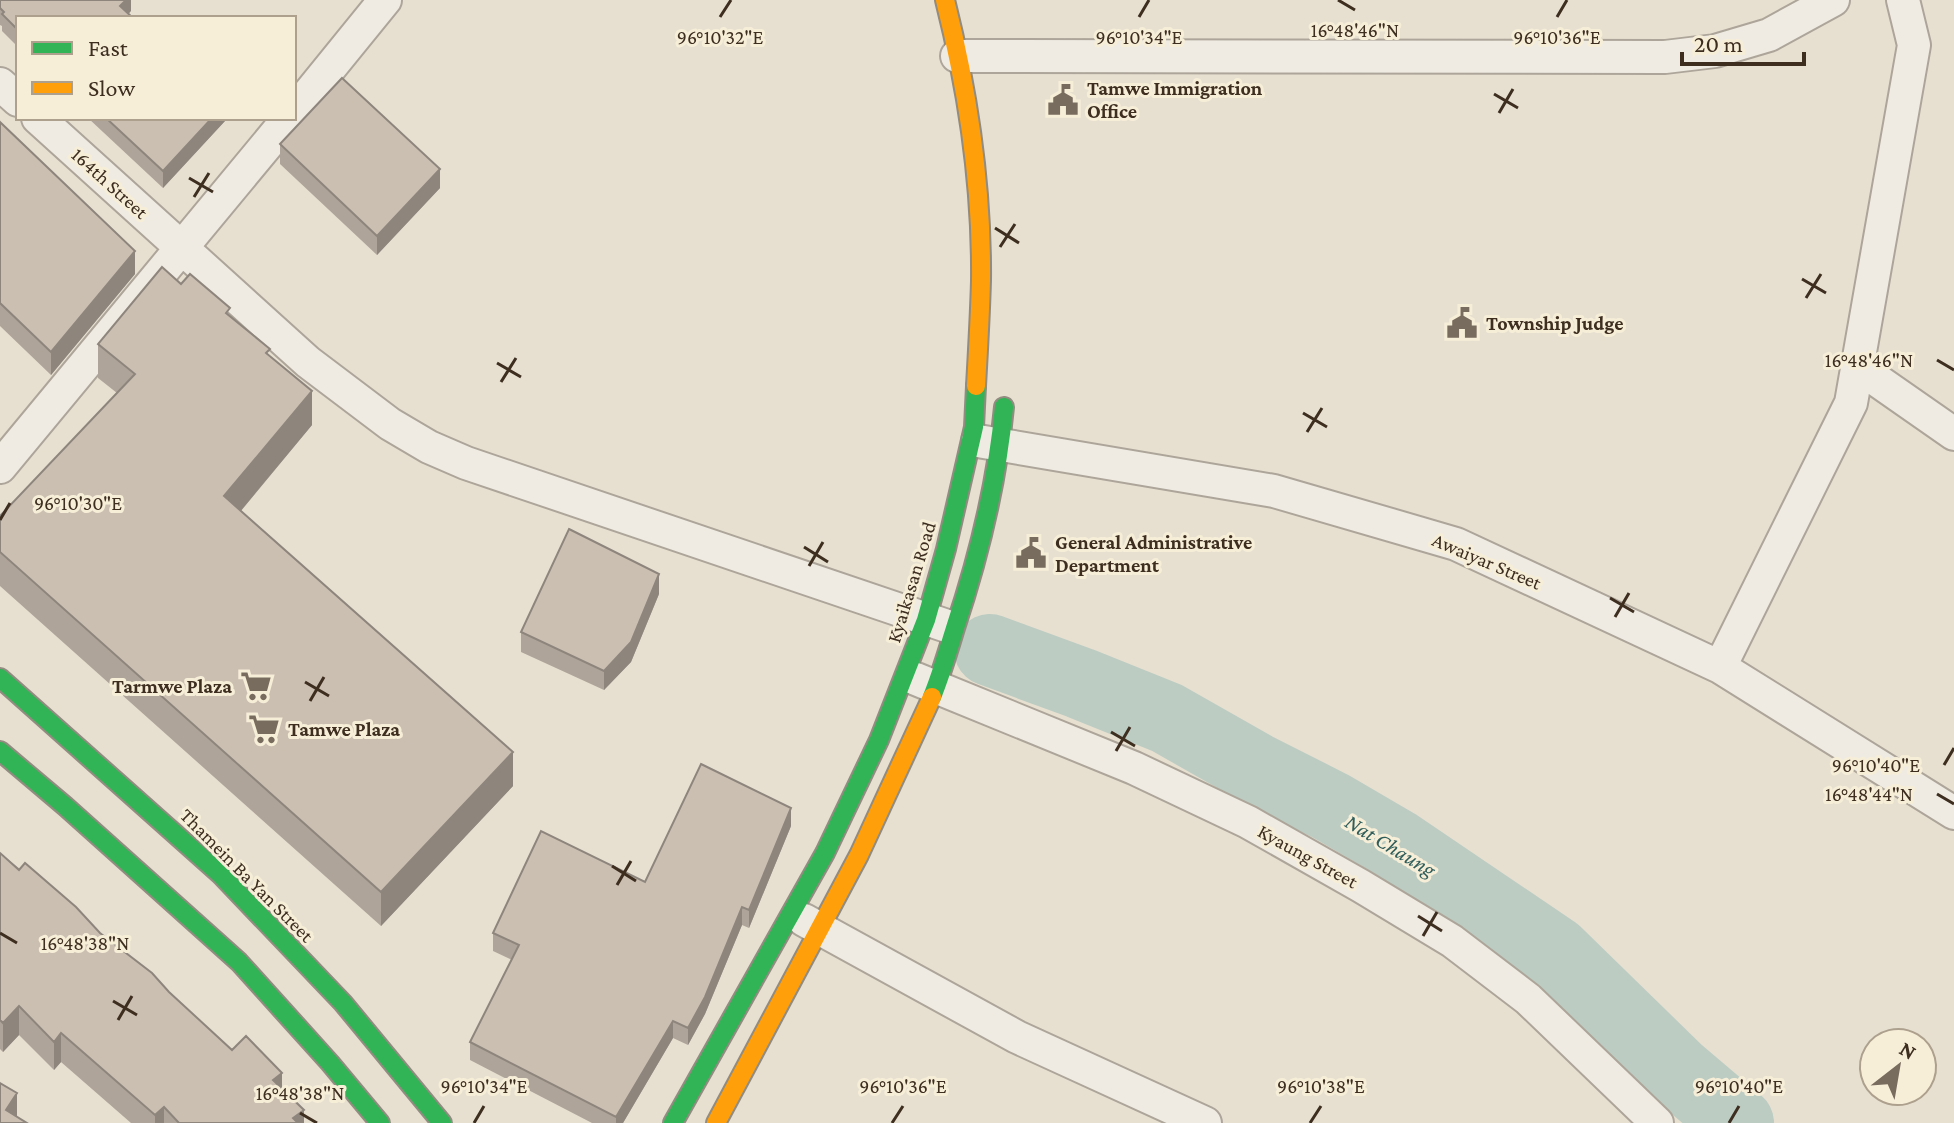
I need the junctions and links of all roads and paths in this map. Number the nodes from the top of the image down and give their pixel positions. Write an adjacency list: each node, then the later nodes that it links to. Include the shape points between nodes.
1 (945, 0): 5 (main road, Kyaikasan Road, via 952,28)
2 (1833, 0): 5 (street, via 1769,35 1715,51 1665,57)
3 (1903, 0): 12 (street, via 1914,45)
4 (377, 3): 8 (street)
5 (979, 55): 15 (main road, Kyaikasan Road, via 972,140 980,251 974,427)
6 (0, 84): 7 (street)
7 (16, 98)
8 (296, 109)
9 (40, 120): 11 (street, 164th Street)
10 (287, 120): 11 (street)
11 (183, 249): 16 (street); 17 (street, 164th Street, via 308,362 429,447)
12 (1858, 367): 14 (street); 18 (street, via 1851,403)
13 (1005, 382): 15 (main road, Kyaikasan Road)
14 (1954, 434)
15 (986, 442): 17 (main road, Kyaikasan Road, via 946,549); 17 (main road, Kyaikasan Road, via 977,562); 18 (street, Awaiyar Street, via 1274,491 1456,544)
16 (0, 467)
17 (941, 624): 19 (main road, Kyaikasan Road); 21 (main road, Kyaikasan Road)
18 (1720, 667): 23 (street, Awaiyar Street)
19 (905, 675): 21 (street, Kyaung Street); 24 (main road, Kyaikasan Road, via 825,853)
20 (0, 678): 27 (main road, Thamein Ba Yan Street, via 220,874 343,1003)
21 (936, 687): 25 (main road, Kyaikasan Road); 31 (street, Kyaung Street, via 1134,768 1248,822 1452,941 1528,999)
22 (0, 751): 26 (main road, via 239,962)
23 (1954, 813)
24 (790, 914): 25 (street); 28 (main road, Kyaikasan Road)
25 (821, 929): 29 (main road, Kyaikasan Road); 30 (street, via 1017,1037)
26 (380, 1123)
27 (442, 1123)
28 (673, 1123)
29 (716, 1123)
30 (1205, 1123)
31 (1657, 1123)

